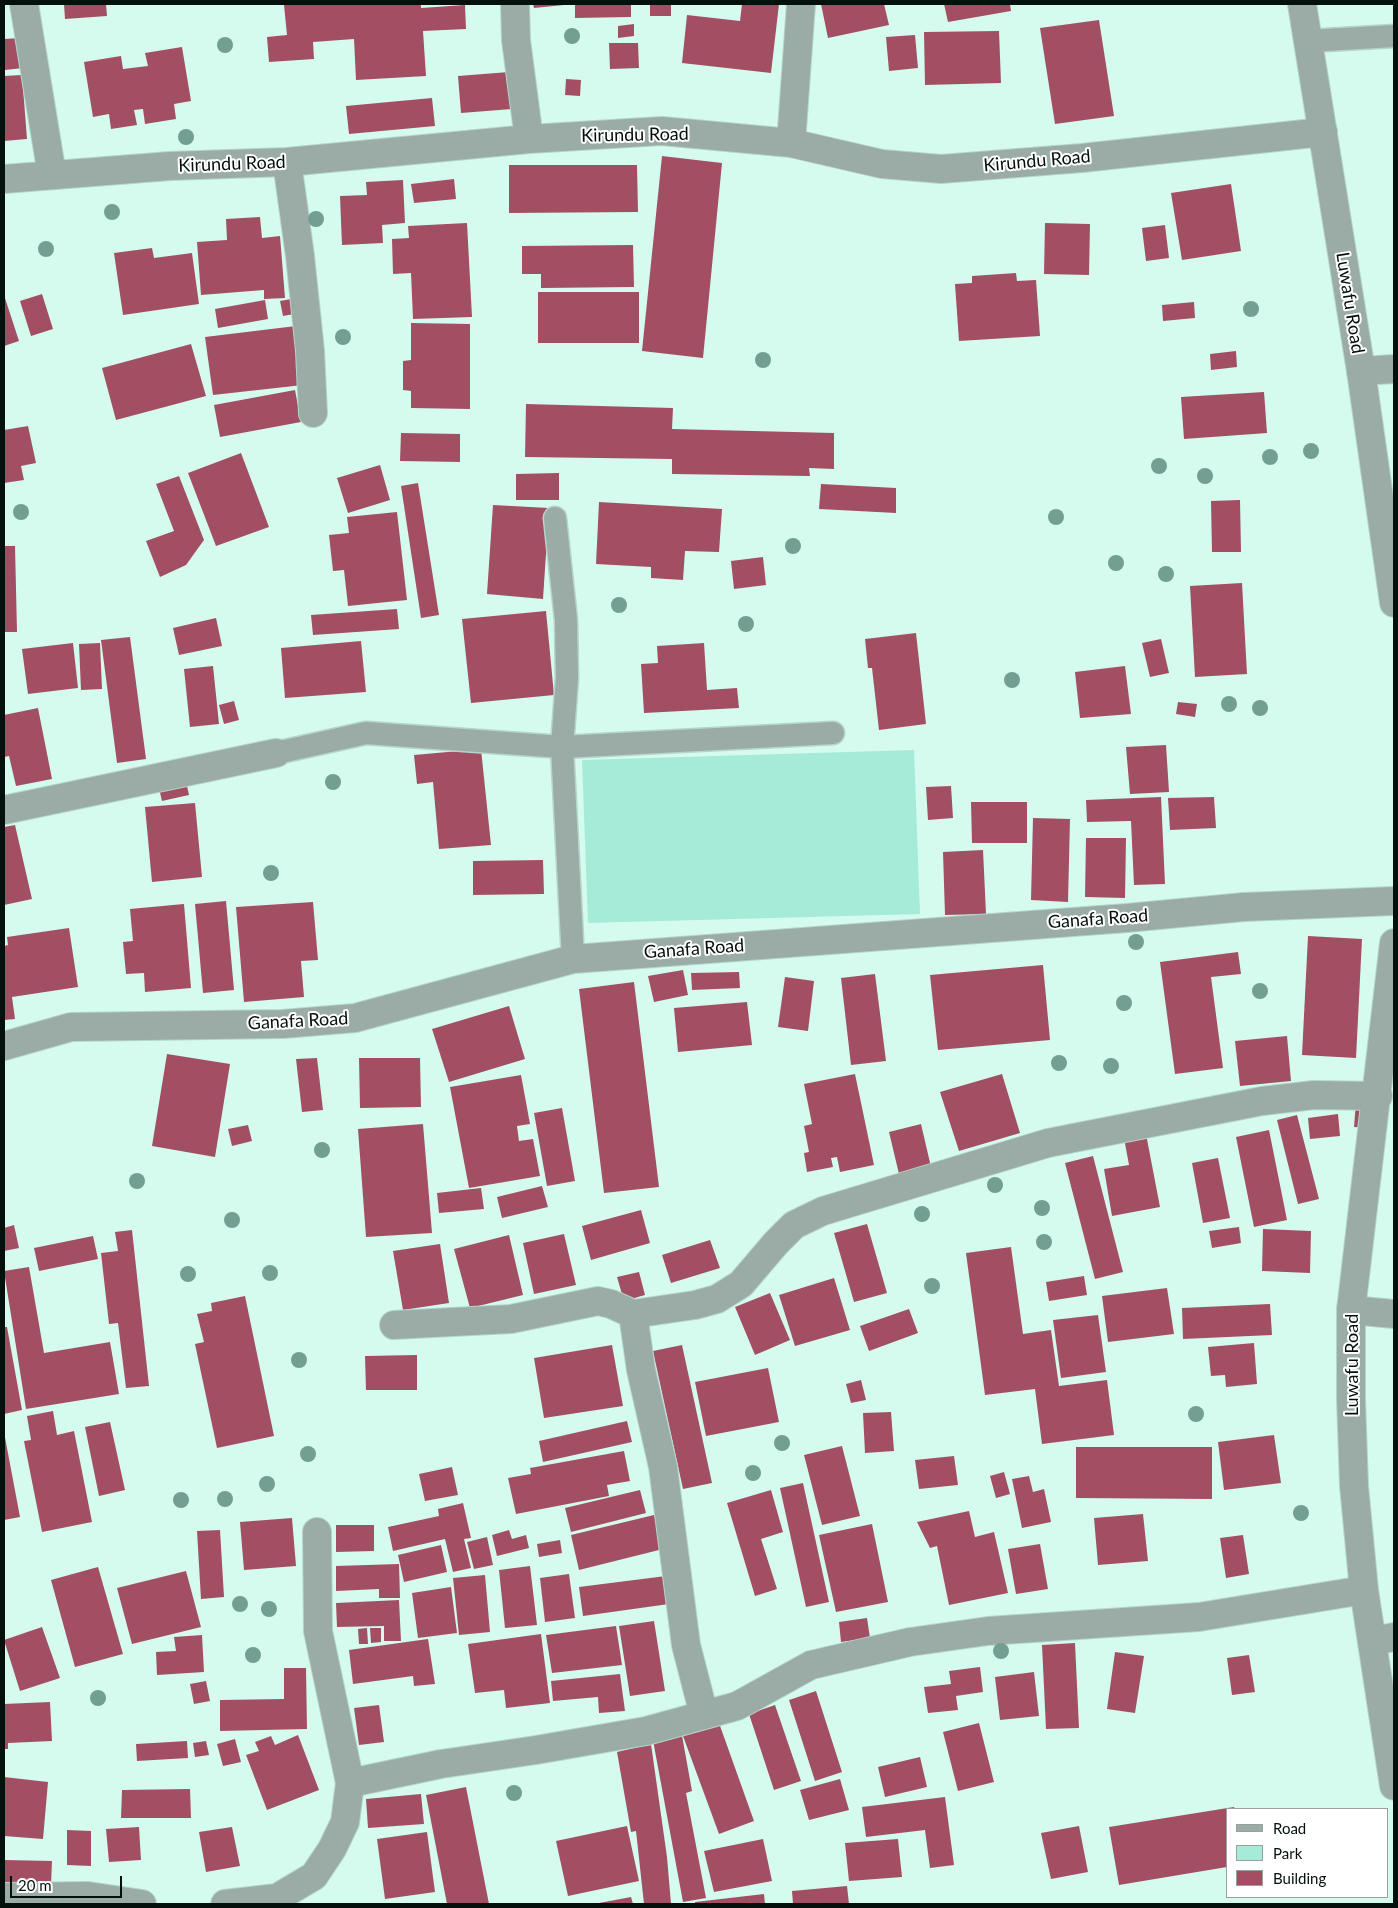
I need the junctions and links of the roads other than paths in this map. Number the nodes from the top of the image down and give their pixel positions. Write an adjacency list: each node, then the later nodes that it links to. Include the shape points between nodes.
1 (24, 4): 11 (street)
2 (514, 4): 8 (street)
3 (801, 4): 9 (street)
4 (1302, 4): 6 (street, Luwafu Road)
5 (1394, 36): 6 (lane)
6 (1308, 41): 7 (street, Luwafu Road)
7 (1323, 132): 9 (street, Kirundu Road, via 1082,158 941,169 882,164); 14 (street, Luwafu Road)
8 (529, 139): 9 (street, Kirundu Road, via 662,130); 10 (street, Kirundu Road)
9 (791, 143)
10 (287, 162): 11 (street, Kirundu Road, via 170,166); 15 (street, via 308,324)
11 (52, 176): 12 (street, Kirundu Road)
12 (4, 179)
13 (1394, 369): 14 (street)
14 (1361, 371): 17 (street, Luwafu Road)
15 (313, 413)
16 (555, 518): 19 (lane, via 566,620 567,678)
17 (1394, 603)
18 (833, 733): 19 (lane)
19 (562, 747): 20 (lane, via 366,733); 24 (lane)
20 (276, 752): 21 (street)
21 (4, 810)
22 (1394, 901): 24 (street, Ganafa Road, via 1244,907)
23 (1394, 943): 26 (street, Luwafu Road)
24 (573, 959): 25 (street, Ganafa Road, via 355,1018 283,1024 71,1027)
25 (4, 1046)
26 (1378, 1096): 27 (street, Luwafu Road); 28 (street, via 1314,1095 1262,1101 1048,1143 824,1211 794,1224 741,1284 717,1299)
27 (1352, 1310): 29 (street); 32 (street, Luwafu Road, via 1354,1486)
28 (633, 1314): 30 (street, via 598,1301 510,1319); 34 (street, via 641,1370 663,1467 686,1645)
29 (1394, 1314)
30 (394, 1325)
31 (317, 1532): 35 (street, via 318,1631)
32 (1364, 1590): 33 (street, Luwafu Road); 34 (street, via 1199,1617 988,1630 910,1642 812,1665 737,1706)
33 (1384, 1639): 36 (street, Luwafu Road)
34 (704, 1715): 35 (street, via 646,1731 441,1764)
35 (350, 1783): 39 (street, via 345,1822 314,1876 277,1898)
36 (1394, 1786)
37 (4, 1897): 38 (street, via 88,1896)
38 (142, 1904)
39 (225, 1904)

